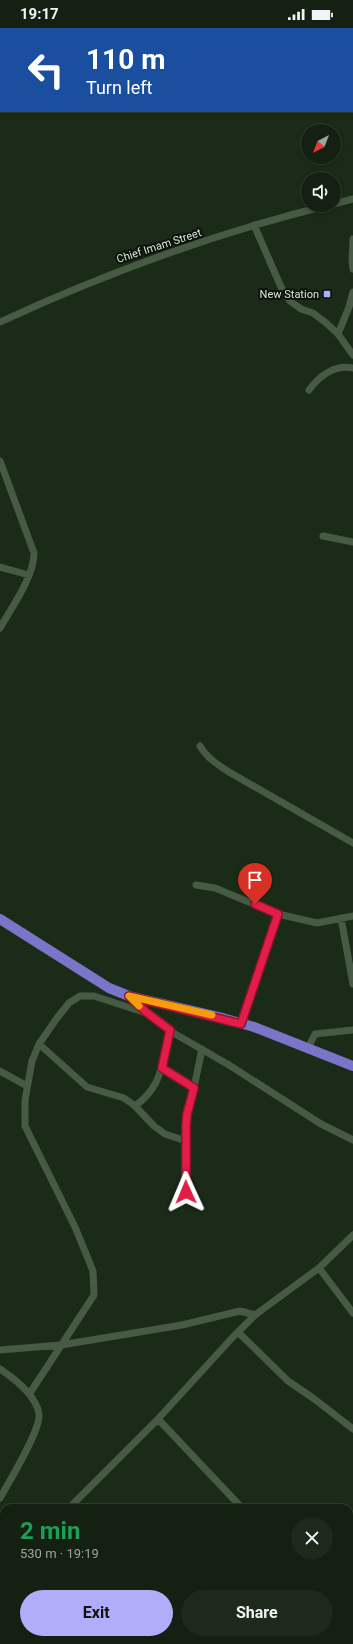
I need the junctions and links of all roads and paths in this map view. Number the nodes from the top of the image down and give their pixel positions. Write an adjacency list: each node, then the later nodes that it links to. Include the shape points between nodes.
1 (353, 199): 2 (street)
2 (341, 202)
3 (303, 212): 4 (street, Chief Imam Street)
4 (254, 225): 8 (street, Chief Imam Street, via 113,272); 9 (street, via 281,287 290,301 301,309 313,313)
5 (353, 239): 6 (street)
6 (353, 269)
7 (353, 292): 9 (street)
8 (0, 322)
9 (338, 334): 10 (street)
10 (353, 355)
11 (353, 368): 12 (street, via 336,368 318,380)
12 (309, 390)
13 (1, 465): 17 (street, via 34,553)
14 (323, 536): 15 (street)
15 (353, 542)
16 (0, 567): 17 (street)
17 (29, 575): 18 (street)
18 (0, 628)
19 (200, 746): 20 (street, via 211,760 229,772)
20 (353, 843)
21 (196, 885): 22 (street, via 215,888)
22 (278, 914): 24 (street, via 317,923); 29 (street)
23 (353, 916): 24 (street)
24 (341, 918): 26 (street)
25 (0, 919): 27 (highway, via 109,988)
26 (353, 984)
27 (129, 996): 28 (street); 29 (highway)
28 (146, 1012): 30 (street); 32 (street, via 94,996 80,996 69,1003)
29 (241, 1024): 33 (highway)
30 (170, 1030): 34 (street); 36 (street)
31 (353, 1030): 33 (street, via 315,1034)
32 (39, 1044): 38 (street, via 32,1061); 40 (street, via 87,1086 124,1098)
33 (308, 1048): 35 (highway)
34 (202, 1050): 39 (street); 41 (street, via 321,1124)
35 (353, 1066)
36 (162, 1068): 39 (street); 40 (street, via 150,1093)
37 (0, 1071): 38 (street)
38 (27, 1086): 49 (street, via 25,1126 75,1227 93,1271 94,1295)
39 (194, 1088): 42 (street, via 187,1114)
40 (135, 1106): 42 (street, via 165,1134)
41 (353, 1140)
42 (186, 1141): 43 (street)
43 (186, 1192)
44 (353, 1235): 45 (street)
45 (319, 1268): 46 (street); 47 (street)
46 (353, 1313)
47 (255, 1315): 48 (street); 49 (street, via 240,1311 182,1325)
48 (238, 1332): 53 (street); 54 (street, via 288,1381)
49 (61, 1345): 50 (street); 52 (street)
50 (0, 1350)
51 (0, 1369): 52 (street)
52 (30, 1393): 55 (street, via 39,1414 38,1423)
53 (158, 1419): 56 (street); 57 (street)
54 (353, 1429)
55 (0, 1498)
56 (73, 1504)
57 (238, 1504)

